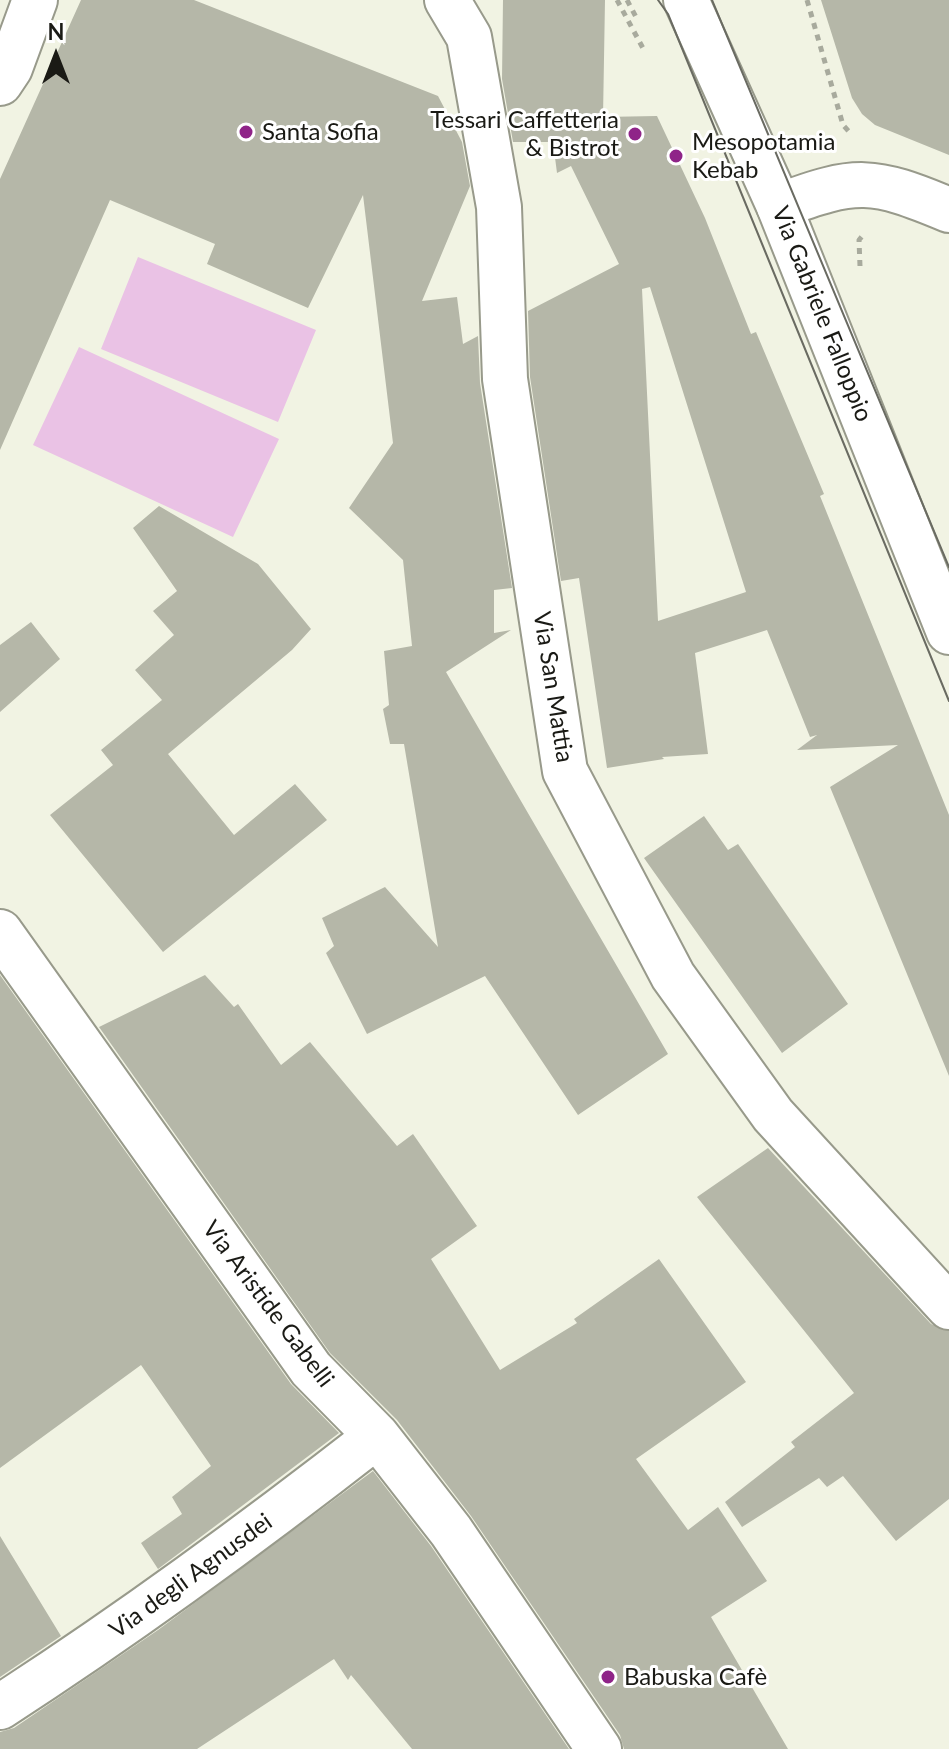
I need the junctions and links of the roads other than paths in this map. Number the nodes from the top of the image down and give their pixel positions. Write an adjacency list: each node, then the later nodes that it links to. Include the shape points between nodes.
1 (35, 0): 4 (street)
2 (447, 0): 9 (street, Via San Mattia, via 469,37 499,207 505,379 565,771 673,976 773,1115)
3 (686, 0): 5 (street, Via Gabriele Falloppio)
4 (0, 83)
5 (779, 206): 6 (street, via 830,186 870,184 884,206); 7 (street, Via Gabriele Falloppio)
6 (949, 210)
7 (949, 632)
8 (0, 932): 10 (street, Via Aristide Gabelli, via 311,1369)
9 (949, 1307)
10 (377, 1436): 11 (street, Via degli Agnusdei, via 229,1551 47,1680); 12 (street, Via Aristide Gabelli, via 451,1531)
11 (0, 1707)
12 (599, 1749)

